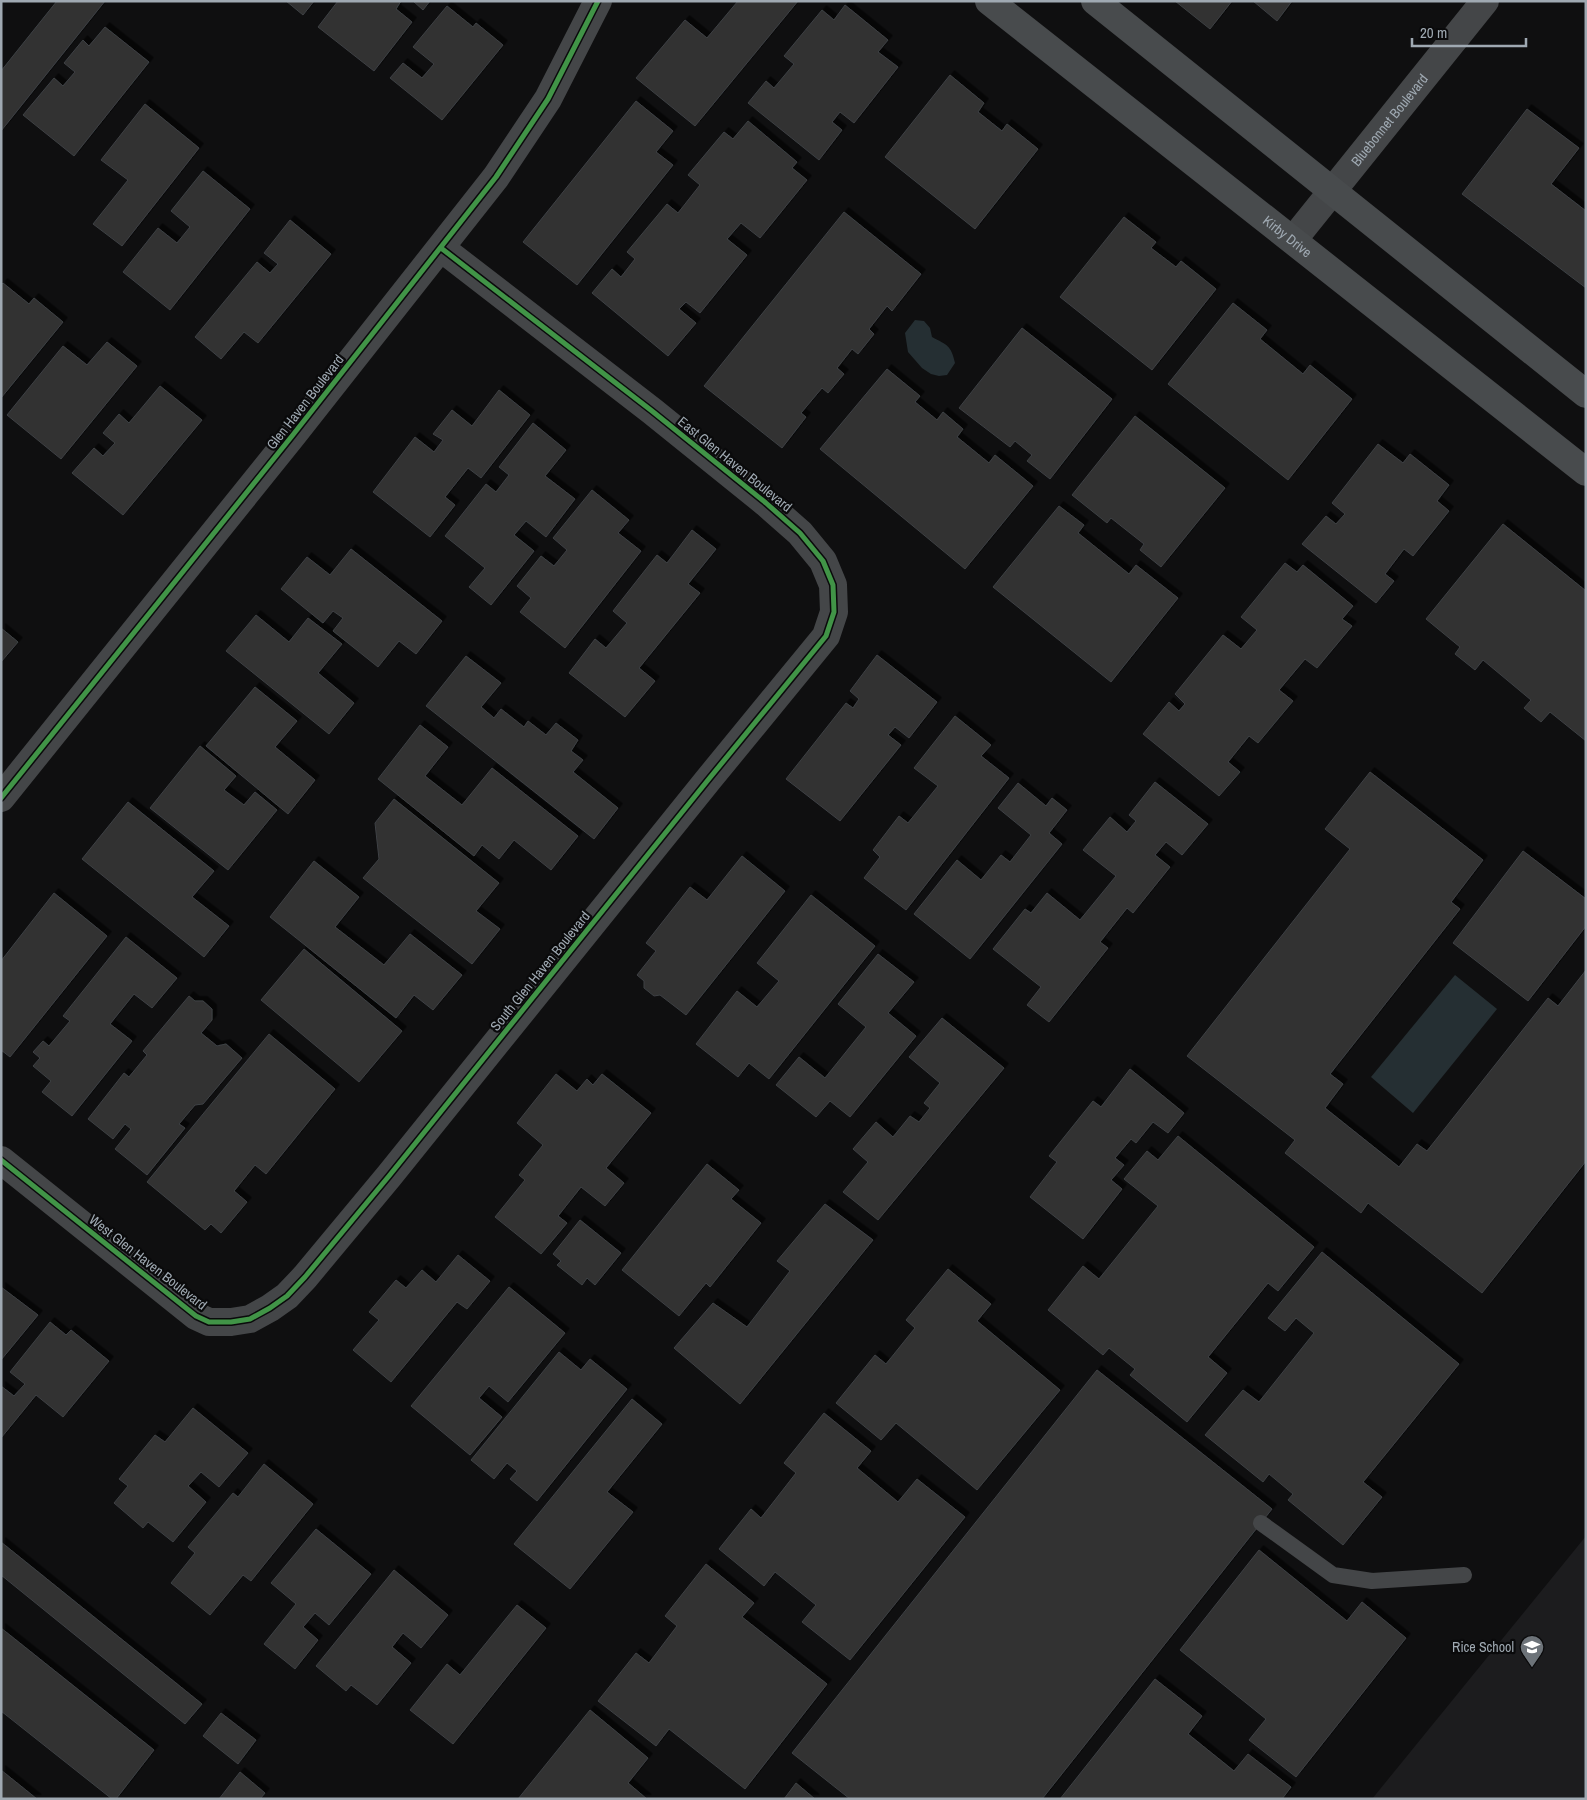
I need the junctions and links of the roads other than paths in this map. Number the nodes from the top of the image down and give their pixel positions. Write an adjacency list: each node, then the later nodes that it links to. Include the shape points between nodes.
1 (598, 1): 7 (street, Glen Haven Boulevard, via 548,99 496,177)
2 (989, 1): 6 (main road, Kirby Drive)
3 (1095, 1): 5 (main road)
4 (1486, 1): 5 (street, Bluebonnet Boulevard)
5 (1332, 192): 6 (street, Bluebonnet Boulevard); 8 (main road)
6 (1293, 240): 9 (main road, Kirby Drive)
7 (441, 248): 10 (street, East Glen Haven Boulevard, via 766,503 824,561 833,586 834,612 826,636); 11 (street, Glen Haven Boulevard)
8 (1586, 394)
9 (1586, 472)
10 (708, 780): 13 (street, South Glen Haven Boulevard)
11 (1, 798)
12 (1, 1160): 13 (street, West Glen Haven Boulevard, via 196,1316 209,1322 250,1319 287,1296)
13 (389, 1176)
14 (1261, 1523): 15 (lane, via 1334,1575 1372,1581)
15 (1464, 1575)

